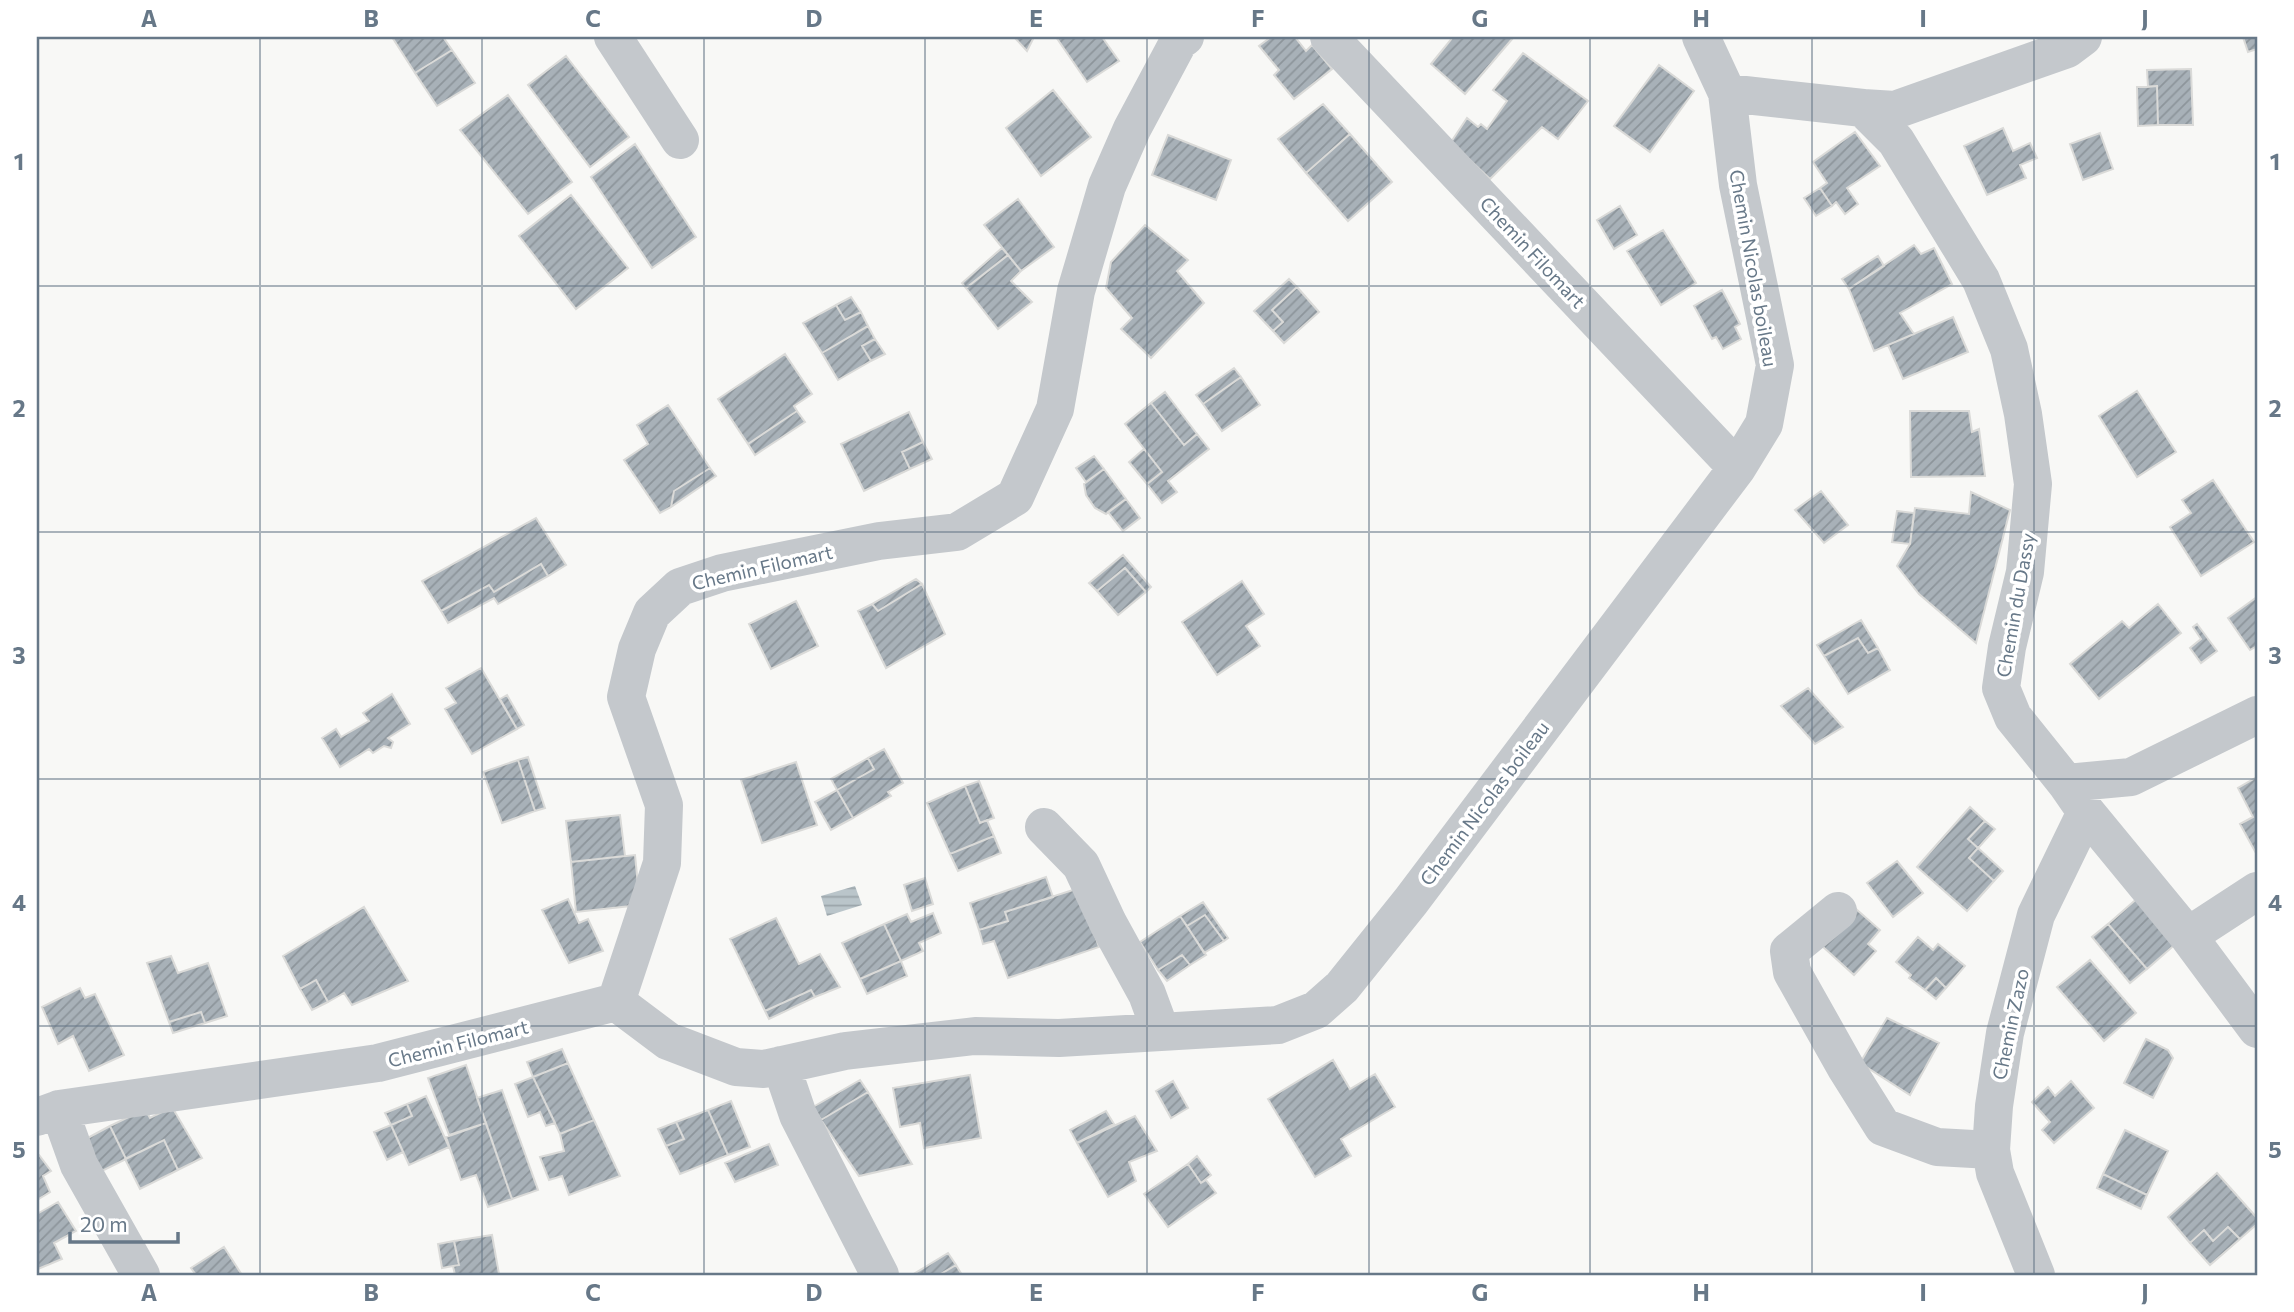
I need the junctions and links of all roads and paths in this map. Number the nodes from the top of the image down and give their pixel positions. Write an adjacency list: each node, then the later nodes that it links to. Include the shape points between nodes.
1 (612, 37): 8 (street)
2 (1185, 37): 16 (street, Chemin Filomart, via 1156,82 1107,187 1076,291 1055,409 1015,497 957,533 879,541 722,573 680,587 652,613 637,649 626,696 664,805 662,863)
3 (1329, 37): 9 (street, Chemin Filomart)
4 (1701, 37): 6 (street)
5 (2083, 37): 7 (street, via 2067,49 1895,110)
6 (1727, 93): 7 (street); 9 (street, Chemin Nicolas boileau, via 1738,185 1775,365 1764,425)
7 (1863, 108): 11 (street, Chemin du Dassy, via 1896,141 1981,280 2009,349 2033,484 2025,572 2001,688 2013,717)
8 (680, 140)
9 (1737, 468): 18 (street, Chemin Nicolas boileau, via 1342,987 1315,1010 1278,1025)
10 (2257, 715): 11 (street, via 2131,777)
11 (2076, 797): 15 (street, Chemin du Dassy); 21 (street, Chemin Zazo, via 2036,915 2005,1033)
12 (1044, 827): 18 (street, via 1081,865 1147,994)
13 (2257, 891): 15 (street)
14 (1838, 911): 21 (street, via 1789,951 1792,972 1883,1127 1937,1147)
15 (2189, 936): 17 (street, Chemin du Dassy)
16 (616, 1002): 19 (street, Chemin Nicolas boileau, via 680,1046 736,1067); 20 (street, Chemin Filomart, via 378,1063)
17 (2257, 1030)
18 (1161, 1032): 19 (street, Chemin Nicolas boileau, via 1059,1038 975,1036 845,1051)
19 (781, 1065): 23 (street, via 798,1115)
20 (48, 1113): 22 (street, Chemin Filomart)
21 (1991, 1150): 24 (street, Chemin Zazo, via 1995,1173)
22 (141, 1275)
23 (880, 1275)
24 (2036, 1275)

